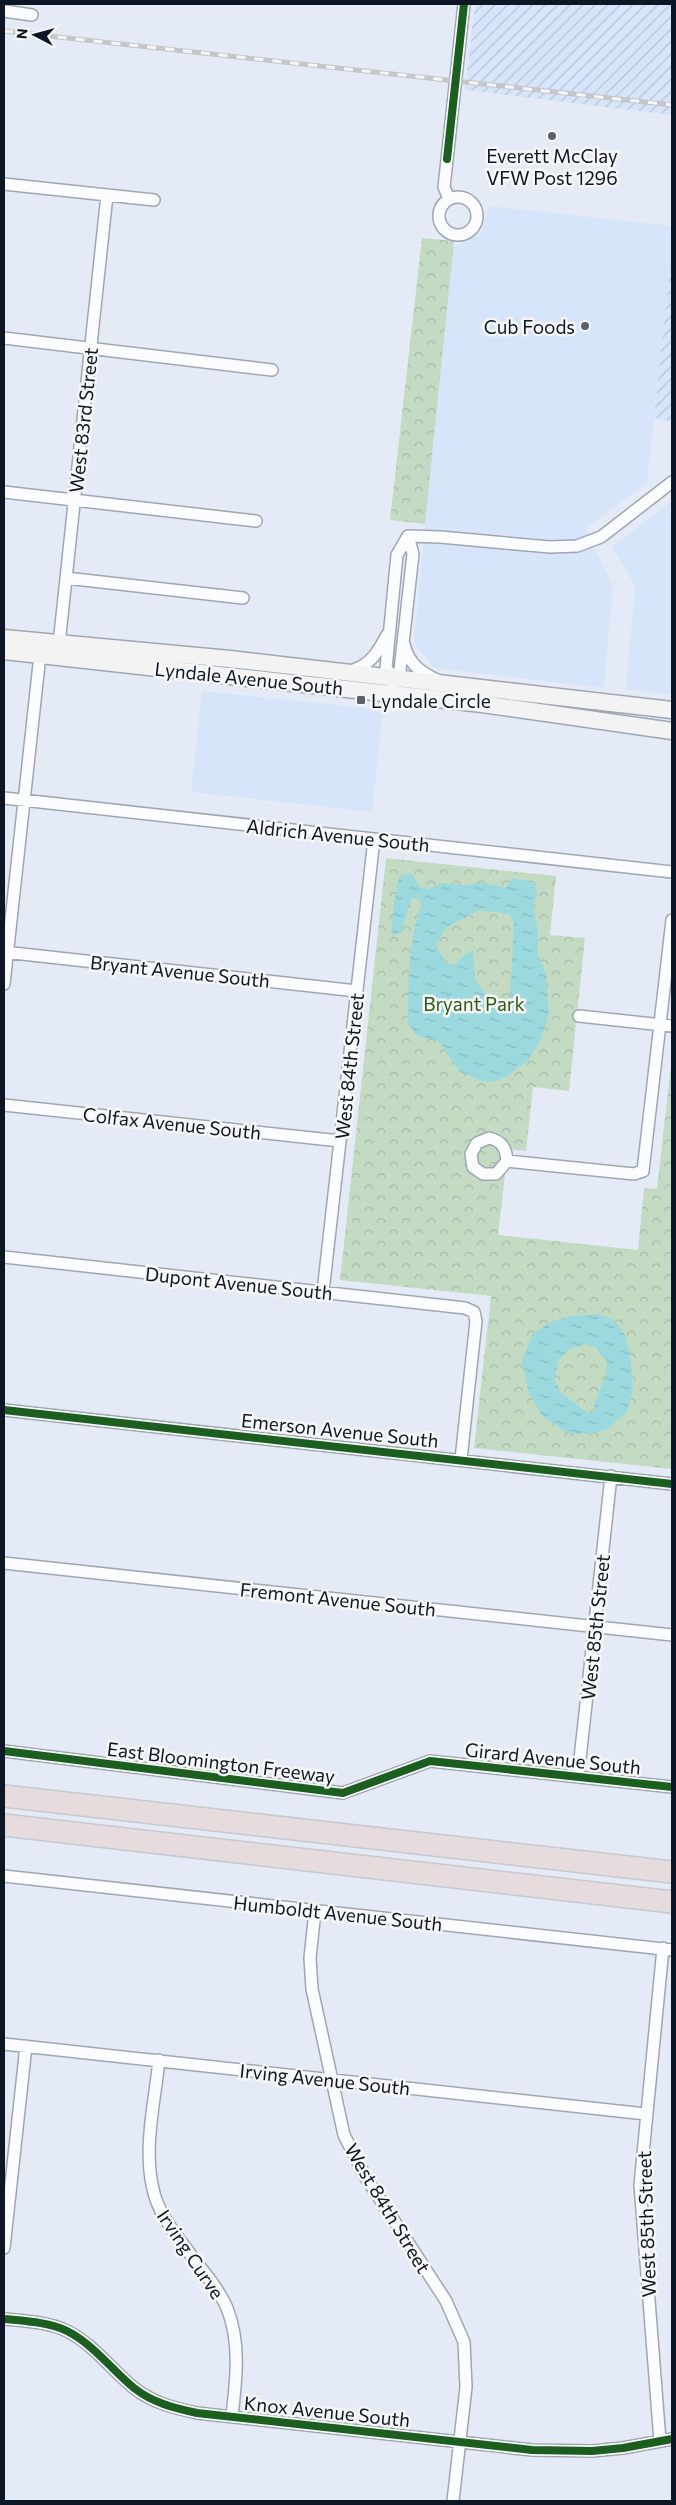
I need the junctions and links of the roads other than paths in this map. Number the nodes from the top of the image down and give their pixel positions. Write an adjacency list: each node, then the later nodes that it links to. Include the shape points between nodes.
1 (464, 4): 6 (street, via 444,188)
2 (4, 11): 3 (street)
3 (32, 15)
4 (4, 184): 5 (street)
5 (107, 195): 7 (street); 9 (street, West 83rd Street)
6 (448, 198)
7 (154, 200)
8 (4, 338): 9 (street)
9 (90, 348): 10 (street); 13 (street, West 83rd Street)
10 (272, 370)
11 (672, 482): 15 (street, via 601,537 577,546 550,547)
12 (4, 492): 13 (street)
13 (74, 500): 14 (street); 16 (street, West 83rd Street)
14 (256, 520)
15 (408, 536): 18 (street, via 398,555); 20 (street, via 412,554)
16 (66, 578): 17 (street); 21 (street, West 83rd Street)
17 (243, 598)
18 (390, 629): 24 (street, via 372,660); 25 (street, via 386,668)
19 (4, 638): 21 (main road, Lyndale Avenue South)
20 (403, 638): 25 (street, via 400,670); 26 (street, via 406,653 414,665)
21 (59, 644): 24 (main road, Lyndale Avenue South)
22 (4, 651): 23 (main road, Lyndale Avenue South)
23 (40, 655): 27 (main road, Lyndale Avenue South); 31 (street)
24 (344, 672): 25 (main road, Lyndale Avenue South)
25 (394, 678): 26 (main road, Lyndale Avenue South); 27 (street)
26 (446, 684): 28 (main road, Lyndale Avenue South)
27 (392, 695): 29 (main road, Lyndale Avenue South)
28 (672, 710)
29 (672, 731)
30 (4, 798): 31 (street, Aldrich Avenue South)
31 (24, 801): 32 (street, Aldrich Avenue South); 35 (street)
32 (374, 839): 33 (street, Aldrich Avenue South); 37 (street, West 84th Street)
33 (672, 872)
34 (672, 920): 39 (street)
35 (6, 952): 36 (street); 37 (street, Bryant Avenue South)
36 (4, 984)
37 (357, 991): 42 (street, West 84th Street)
38 (579, 1016): 39 (street)
39 (660, 1025): 40 (street); 43 (street, via 643,1171 634,1174)
40 (672, 1026)
41 (4, 1104): 42 (street, Colfax Avenue South)
42 (340, 1141): 45 (street, West 84th Street)
43 (507, 1161)
44 (4, 1258): 45 (street, Dupont Avenue South)
45 (323, 1292): 47 (street, Dupont Avenue South, via 465,1308 474,1312 476,1321)
46 (4, 1410): 47 (street, Emerson Avenue South)
47 (461, 1460): 48 (street, Emerson Avenue South)
48 (611, 1476): 49 (street, Emerson Avenue South); 51 (street, West 85th Street)
49 (672, 1484)
50 (4, 1563): 51 (street, Fremont Avenue South)
51 (594, 1627): 52 (street, Fremont Avenue South); 55 (street, West 85th Street)
52 (672, 1635)
53 (4, 1751): 54 (street, East Bloomington Freeway, via 343,1793)
54 (430, 1761): 55 (street, Girard Avenue South)
55 (578, 1777): 56 (street, Girard Avenue South)
56 (672, 1787)
57 (7, 1796): 61 (highway)
58 (4, 1825): 60 (highway)
59 (4, 1832): 60 (highway)
60 (60, 1832): 63 (highway)
61 (672, 1872)
62 (4, 1876): 64 (street, Humboldt Avenue South)
63 (672, 1902)
64 (315, 1910): 65 (street, Humboldt Avenue South); 69 (street, West 84th Street, via 310,1958 312,1989)
65 (668, 1949): 70 (street, West 85th Street)
66 (4, 2044): 67 (street, Irving Avenue South)
67 (26, 2046): 68 (street, Irving Avenue South); 71 (street)
68 (159, 2060): 69 (street, Irving Avenue South); 73 (street, Irving Curve, via 149,2168 153,2190 172,2230 216,2288 226,2307 237,2350)
69 (330, 2079): 70 (street, Irving Avenue South); 76 (street, West 84th Street, via 353,2157 446,2301 464,2342 466,2386)
70 (646, 2114): 75 (street, West 85th Street, via 640,2185)
71 (4, 2248)
72 (4, 2319): 73 (street, Knox Avenue South, via 66,2331 84,2342 135,2389 154,2401 183,2410)
73 (232, 2416): 76 (street, Knox Avenue South)
74 (672, 2439): 75 (street, Knox Avenue South)
75 (660, 2441): 76 (street, Knox Avenue South, via 623,2448 563,2451)
76 (460, 2442): 77 (street, West 84th Street)
77 (453, 2501)

